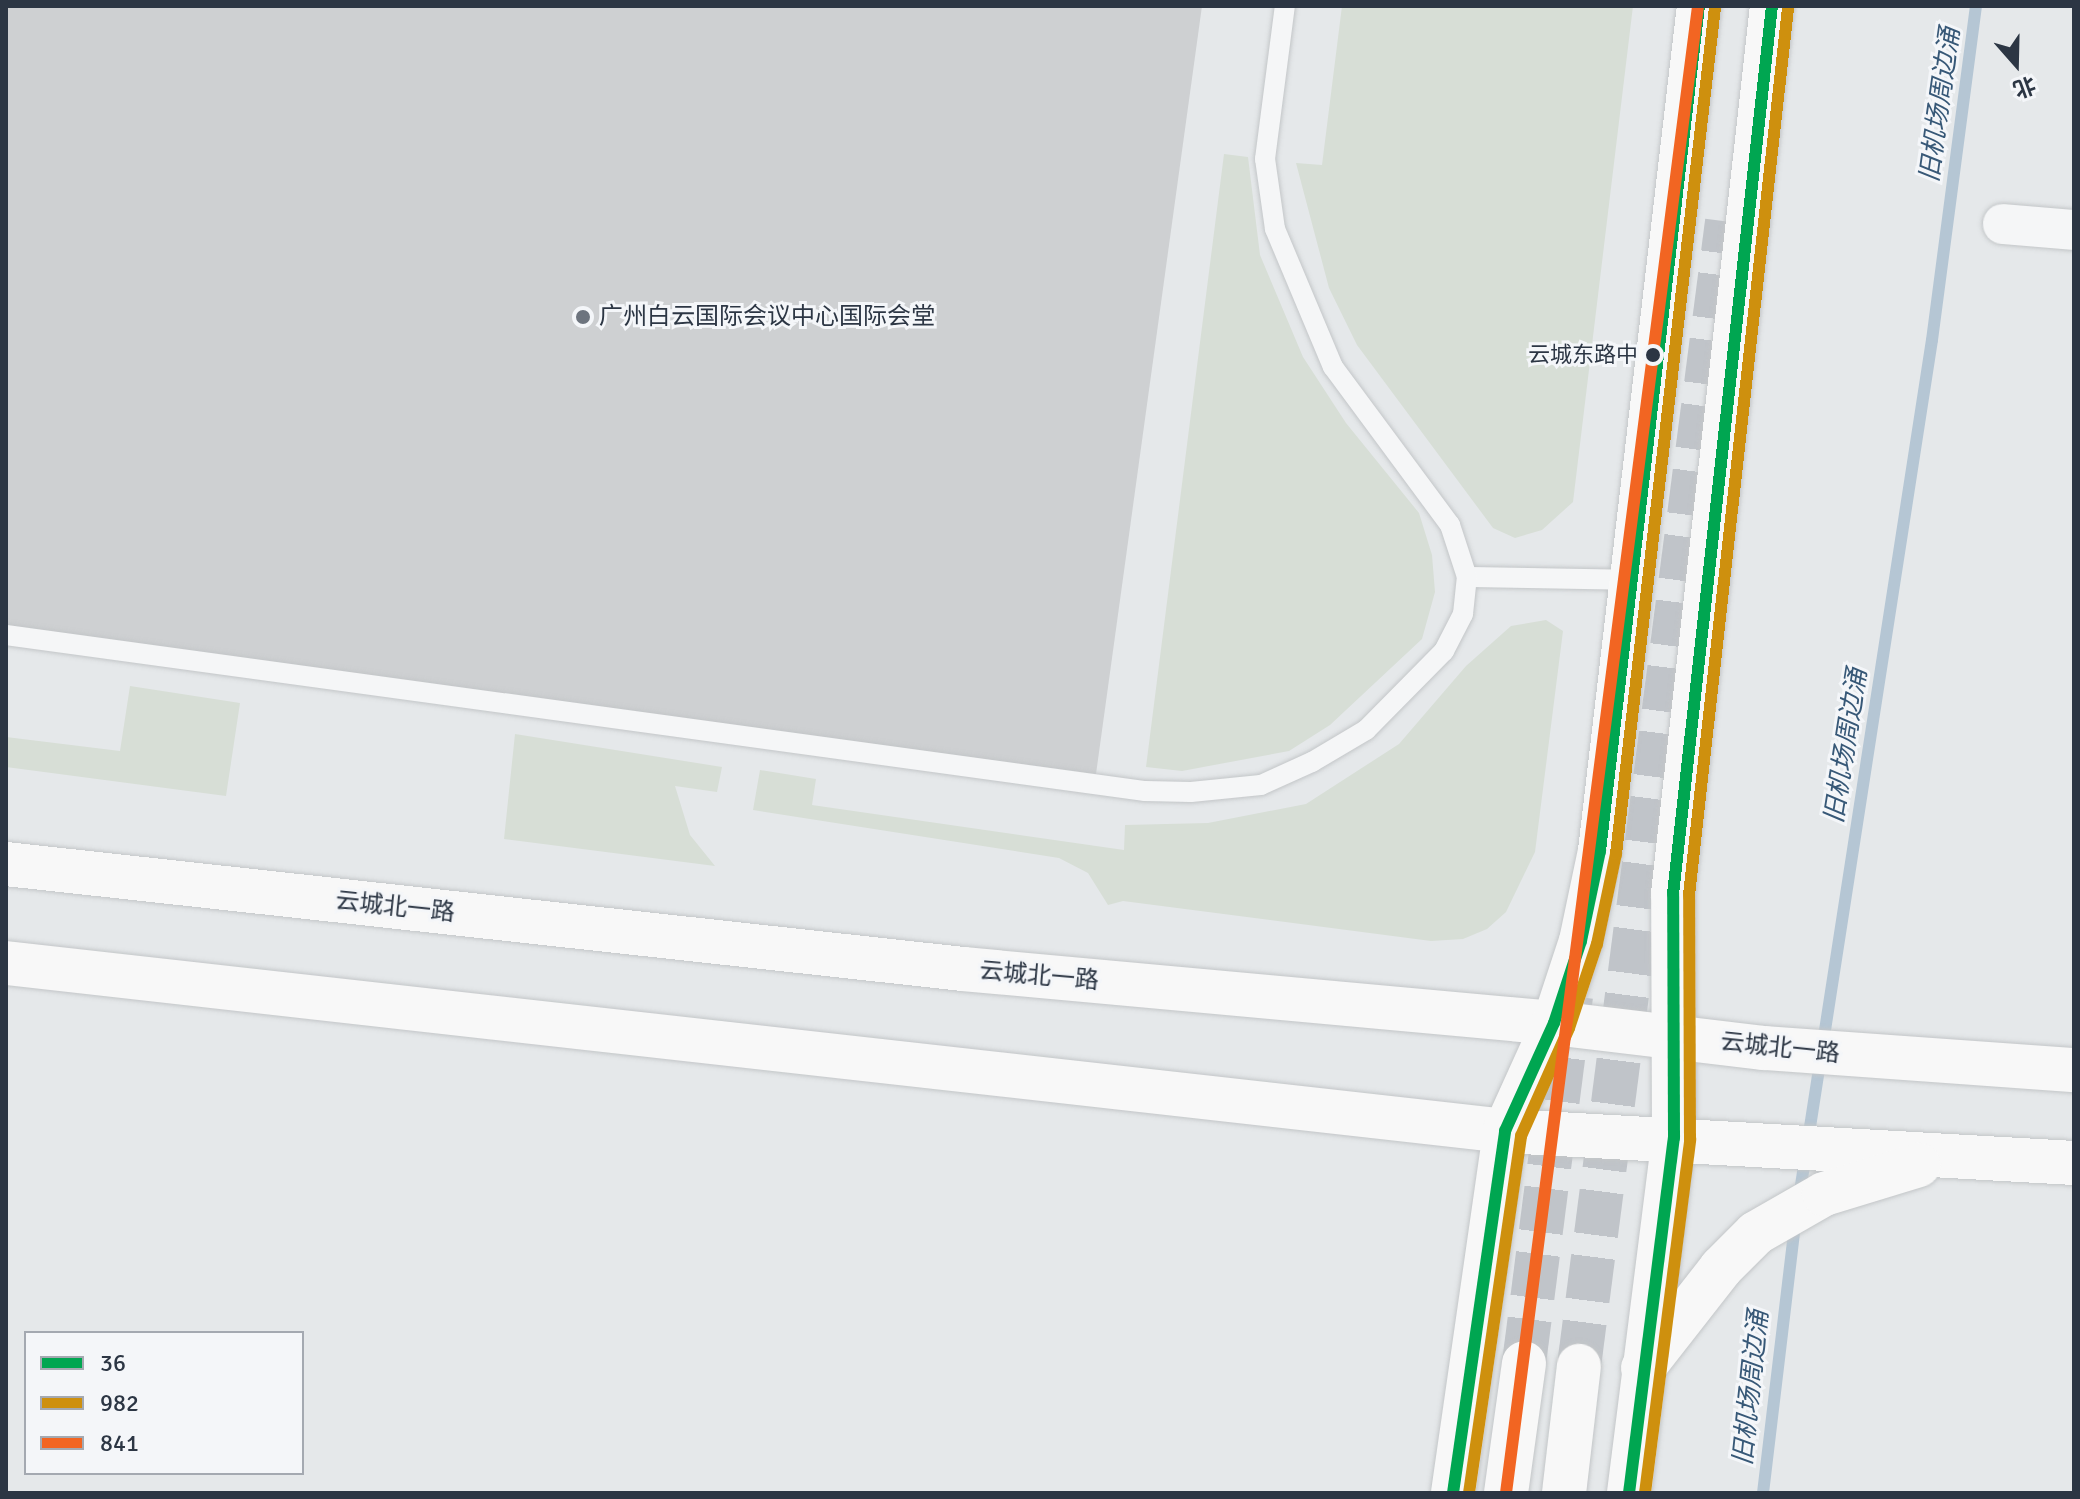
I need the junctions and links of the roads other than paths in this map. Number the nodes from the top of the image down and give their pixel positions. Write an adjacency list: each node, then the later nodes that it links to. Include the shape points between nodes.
1 (1285, 6): 6 (lane, via 1265,159 1275,229 1333,367 1450,525)
2 (1699, 6): 7 (street)
3 (1772, 6): 12 (street, via 1673,894)
4 (2003, 224): 5 (street)
5 (2074, 230)
6 (1467, 577): 7 (lane); 8 (lane, via 1463,614 1444,651 1366,730 1261,785 1191,792 1145,791)
7 (1631, 580): 11 (street, via 1600,851 1581,941)
8 (6, 635)
9 (6, 864): 11 (street, 云城北一路, via 963,969)
10 (6, 963): 14 (street)
11 (1554, 1023): 12 (street, 云城北一路); 14 (street)
12 (1673, 1036): 13 (street, 云城北一路, via 1948,1064); 15 (street)
13 (2074, 1070)
14 (1505, 1131): 15 (street); 21 (street)
15 (1674, 1138): 16 (street); 20 (street)
16 (1949, 1157): 17 (street); 20 (street, via 1792,1209 1756,1233 1721,1268)
17 (2074, 1163)
18 (1524, 1363): 22 (street)
19 (1579, 1366): 23 (street)
20 (1643, 1368): 24 (street)
21 (1453, 1493)
22 (1506, 1493)
23 (1564, 1493)
24 (1629, 1493)

